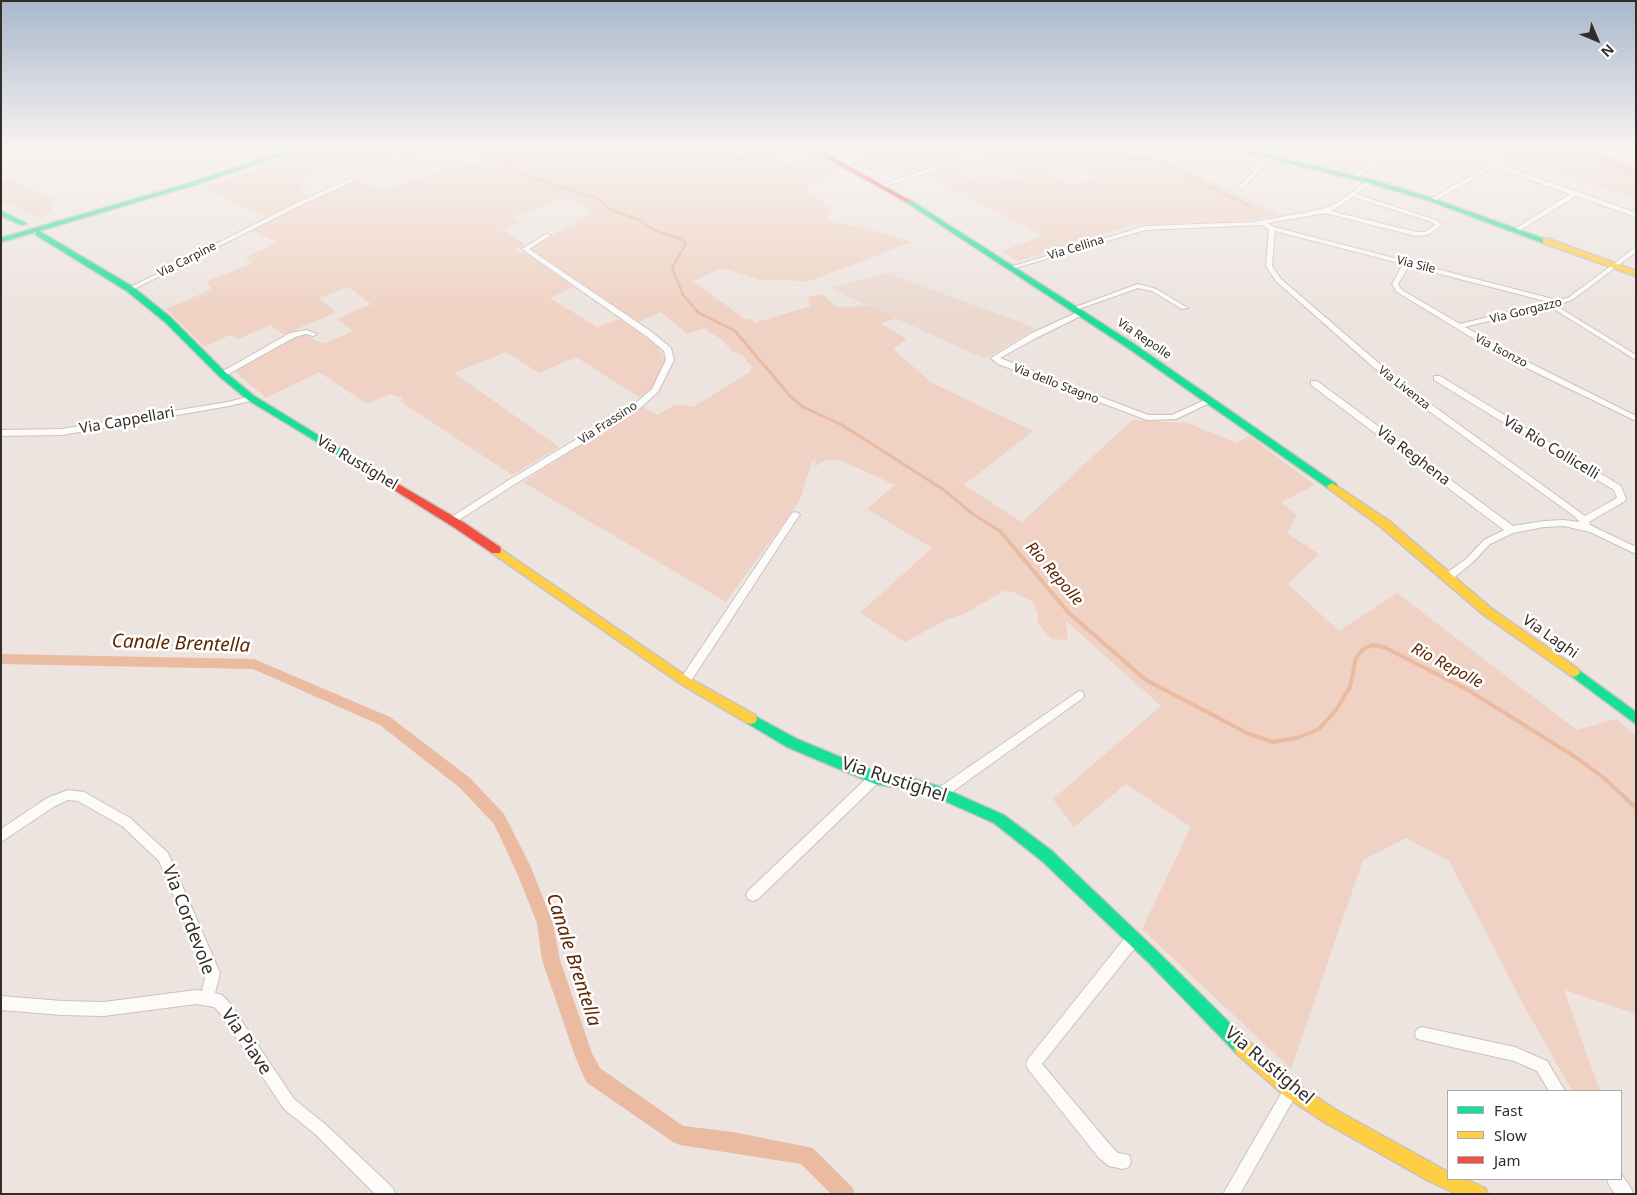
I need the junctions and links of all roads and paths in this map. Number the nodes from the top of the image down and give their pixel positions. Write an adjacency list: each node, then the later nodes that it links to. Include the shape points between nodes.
1 (116, 202): 18 (main road)
2 (131, 202): 20 (main road)
3 (303, 202): 26 (street, Via Carpine)
4 (909, 202): 24 (main road, Via Repolle)
5 (1340, 202): 10 (street, Via Cellina)
6 (1374, 202): 10 (street, via 1438,225 1426,234 1416,234)
7 (1437, 202): 16 (main road)
8 (1562, 202): 16 (street)
9 (1600, 202): 12 (street)
10 (1325, 210): 13 (street, Via Cellina)
11 (1, 213): 14 (main road)
12 (1636, 215)
13 (1263, 223): 15 (street); 24 (street, Via Cellina, via 1145,228)
14 (24, 224)
15 (1272, 228): 22 (street, Via Sile); 43 (street, Via Livenza, via 1269,266 1278,280 1400,386)
16 (1517, 230): 23 (main road)
17 (38, 233): 26 (main road, Via Rustighel)
18 (1, 235)
19 (548, 235): 42 (street, Via Frassino, via 524,249 649,334 668,350 670,360 655,390 636,407)
20 (1, 240)
21 (1636, 249): 23 (street, Via Gorgazzo)
22 (1407, 263): 27 (street, Via Sile); 31 (street, Via Isonzo, via 1396,287)
23 (1613, 266): 25 (main road); 27 (street, Via Gorgazzo)
24 (1010, 268): 30 (main road, Via Repolle)
25 (1636, 274)
26 (130, 289): 34 (main road, Via Rustighel)
27 (1560, 303): 28 (street, Via Gorgazzo)
28 (1552, 306): 31 (street, Via Gorgazzo); 33 (street)
29 (1184, 308): 30 (street, via 1154,290 1138,286)
30 (1077, 312): 38 (main road, Via Repolle); 38 (street, Via dello Stagno, via 995,358 1147,418 1173,417)
31 (1458, 327): 39 (street, Via Isonzo)
32 (313, 334): 34 (street, via 293,335)
33 (1636, 358)
34 (222, 374): 37 (main road, Via Rustighel)
35 (1437, 378): 43 (street, Via Rio Collicelli, via 1618,488 1622,499)
36 (1314, 382): 44 (street, Via Reghena)
37 (251, 398): 40 (street, Via Cappellari, via 62,432); 42 (main road, Via Rustighel)
38 (1210, 401): 46 (main road, Via Repolle, via 1385,524)
39 (1636, 419)
40 (1, 432)
41 (795, 515): 47 (street)
42 (453, 520): 47 (main road, Via Rustighel)
43 (1585, 524): 44 (street, via 1564,523); 45 (street)
44 (1511, 530): 46 (street, via 1487,542)
45 (1636, 551)
46 (1448, 577): 49 (main road, Via Laghi, via 1488,612 1598,688)
47 (685, 680): 50 (main road, Via Rustighel, via 792,743)
48 (1079, 695): 51 (street)
49 (1636, 719)
50 (875, 778): 51 (main road, Via Rustighel); 53 (street)
51 (941, 793): 54 (main road, Via Rustighel, via 999,819 1047,856)
52 (1, 836): 55 (street, Via Cordevole, via 51,802 68,795 80,796 126,822 164,856 213,973)
53 (753, 895)
54 (1133, 939): 58 (main road, Via Rustighel); 60 (street, via 1033,1064 1105,1152 1115,1160)
55 (206, 998): 56 (street, Via Piave, via 104,1009); 62 (street, Via Piave, via 216,1000 224,1007 288,1104 320,1129)
56 (1, 1003)
57 (1422, 1034): 59 (street, via 1515,1054 1542,1066)
58 (1291, 1090): 63 (street); 64 (main road, Via Rustighel, via 1434,1176)
59 (1557, 1090)
60 (1123, 1160)
61 (1616, 1180): 65 (street)
62 (388, 1194)
63 (1231, 1194)
64 (1478, 1194)
65 (1625, 1194)

